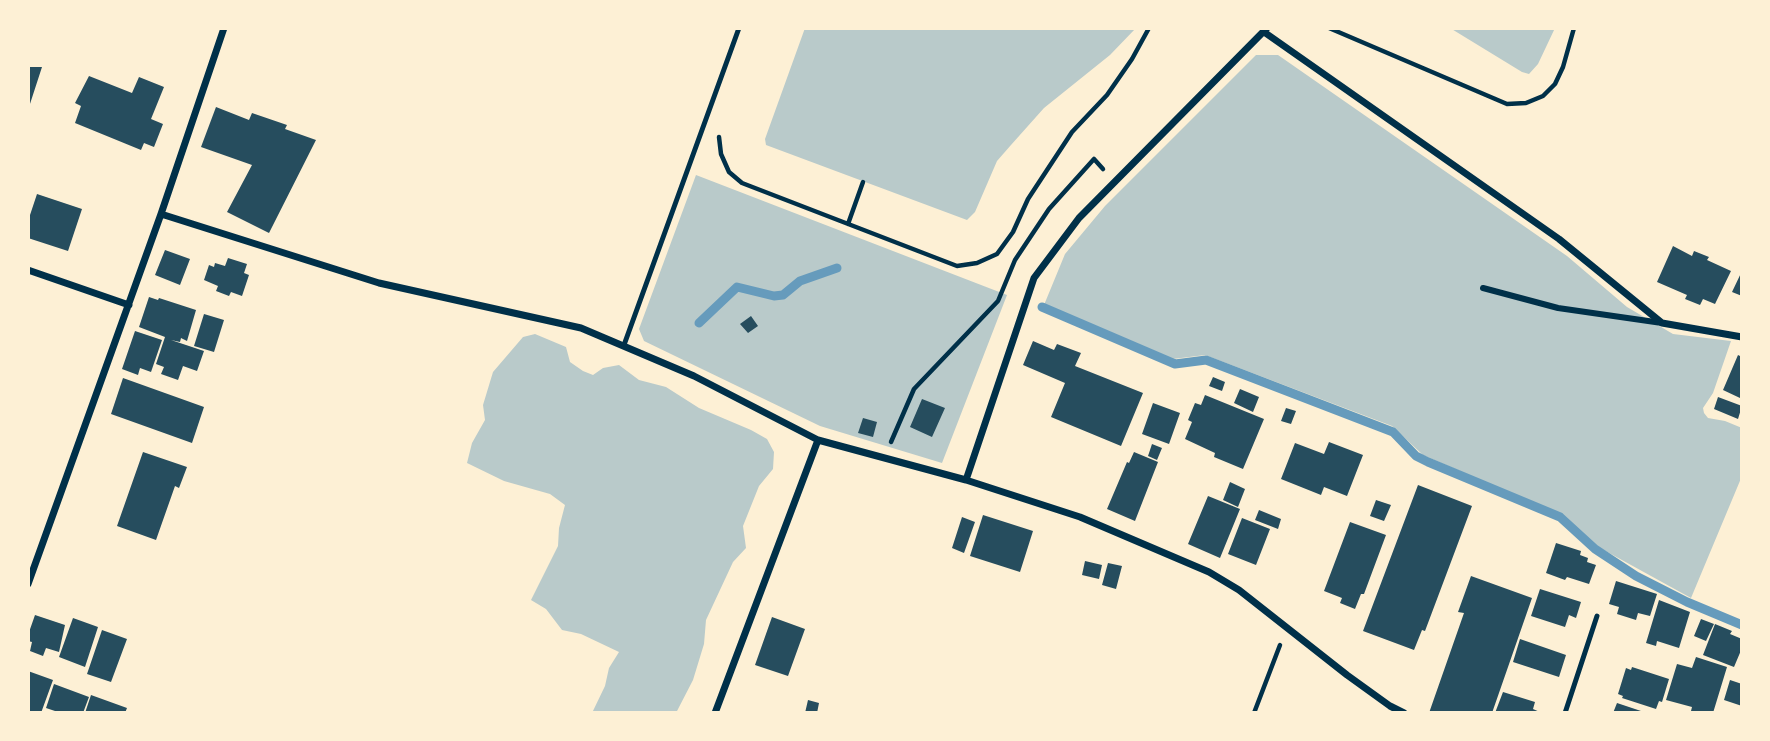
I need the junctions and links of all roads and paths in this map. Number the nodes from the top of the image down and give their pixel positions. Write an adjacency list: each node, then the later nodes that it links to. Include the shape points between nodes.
1 (223, 28): 10 (street)
2 (738, 28): 17 (lane)
3 (1149, 28): 11 (path, via 1107,95 1072,132 997,254 976,264 957,266)
4 (1329, 28): 5 (path, via 1507,104 1543,96 1555,83)
5 (1574, 28)
6 (1266, 30): 9 (street); 15 (street, via 1559,239)
7 (723, 125): 11 (path, via 719,138 722,154 729,172 742,183)
8 (863, 182): 11 (path)
9 (1115, 182): 19 (path, via 1094,159 1063,191 1015,260 998,301 914,389); 20 (street, via 1079,218 1034,278)
10 (161, 214): 14 (street); 17 (street, via 379,283 582,328)
11 (848, 224)
12 (28, 270): 14 (street)
13 (1483, 288): 15 (street, via 1558,308)
14 (129, 305): 21 (street)
15 (1662, 323): 16 (street)
16 (1742, 337)
17 (624, 345): 18 (street)
18 (818, 440): 19 (street); 24 (street)
19 (884, 460): 20 (street)
20 (966, 480): 23 (street, via 1080,517 1209,572)
21 (28, 584)
22 (1597, 616): 27 (lane)
23 (1288, 629): 25 (path); 26 (street)
24 (715, 713)
25 (1254, 713)
26 (1404, 713)
27 (1565, 713)

